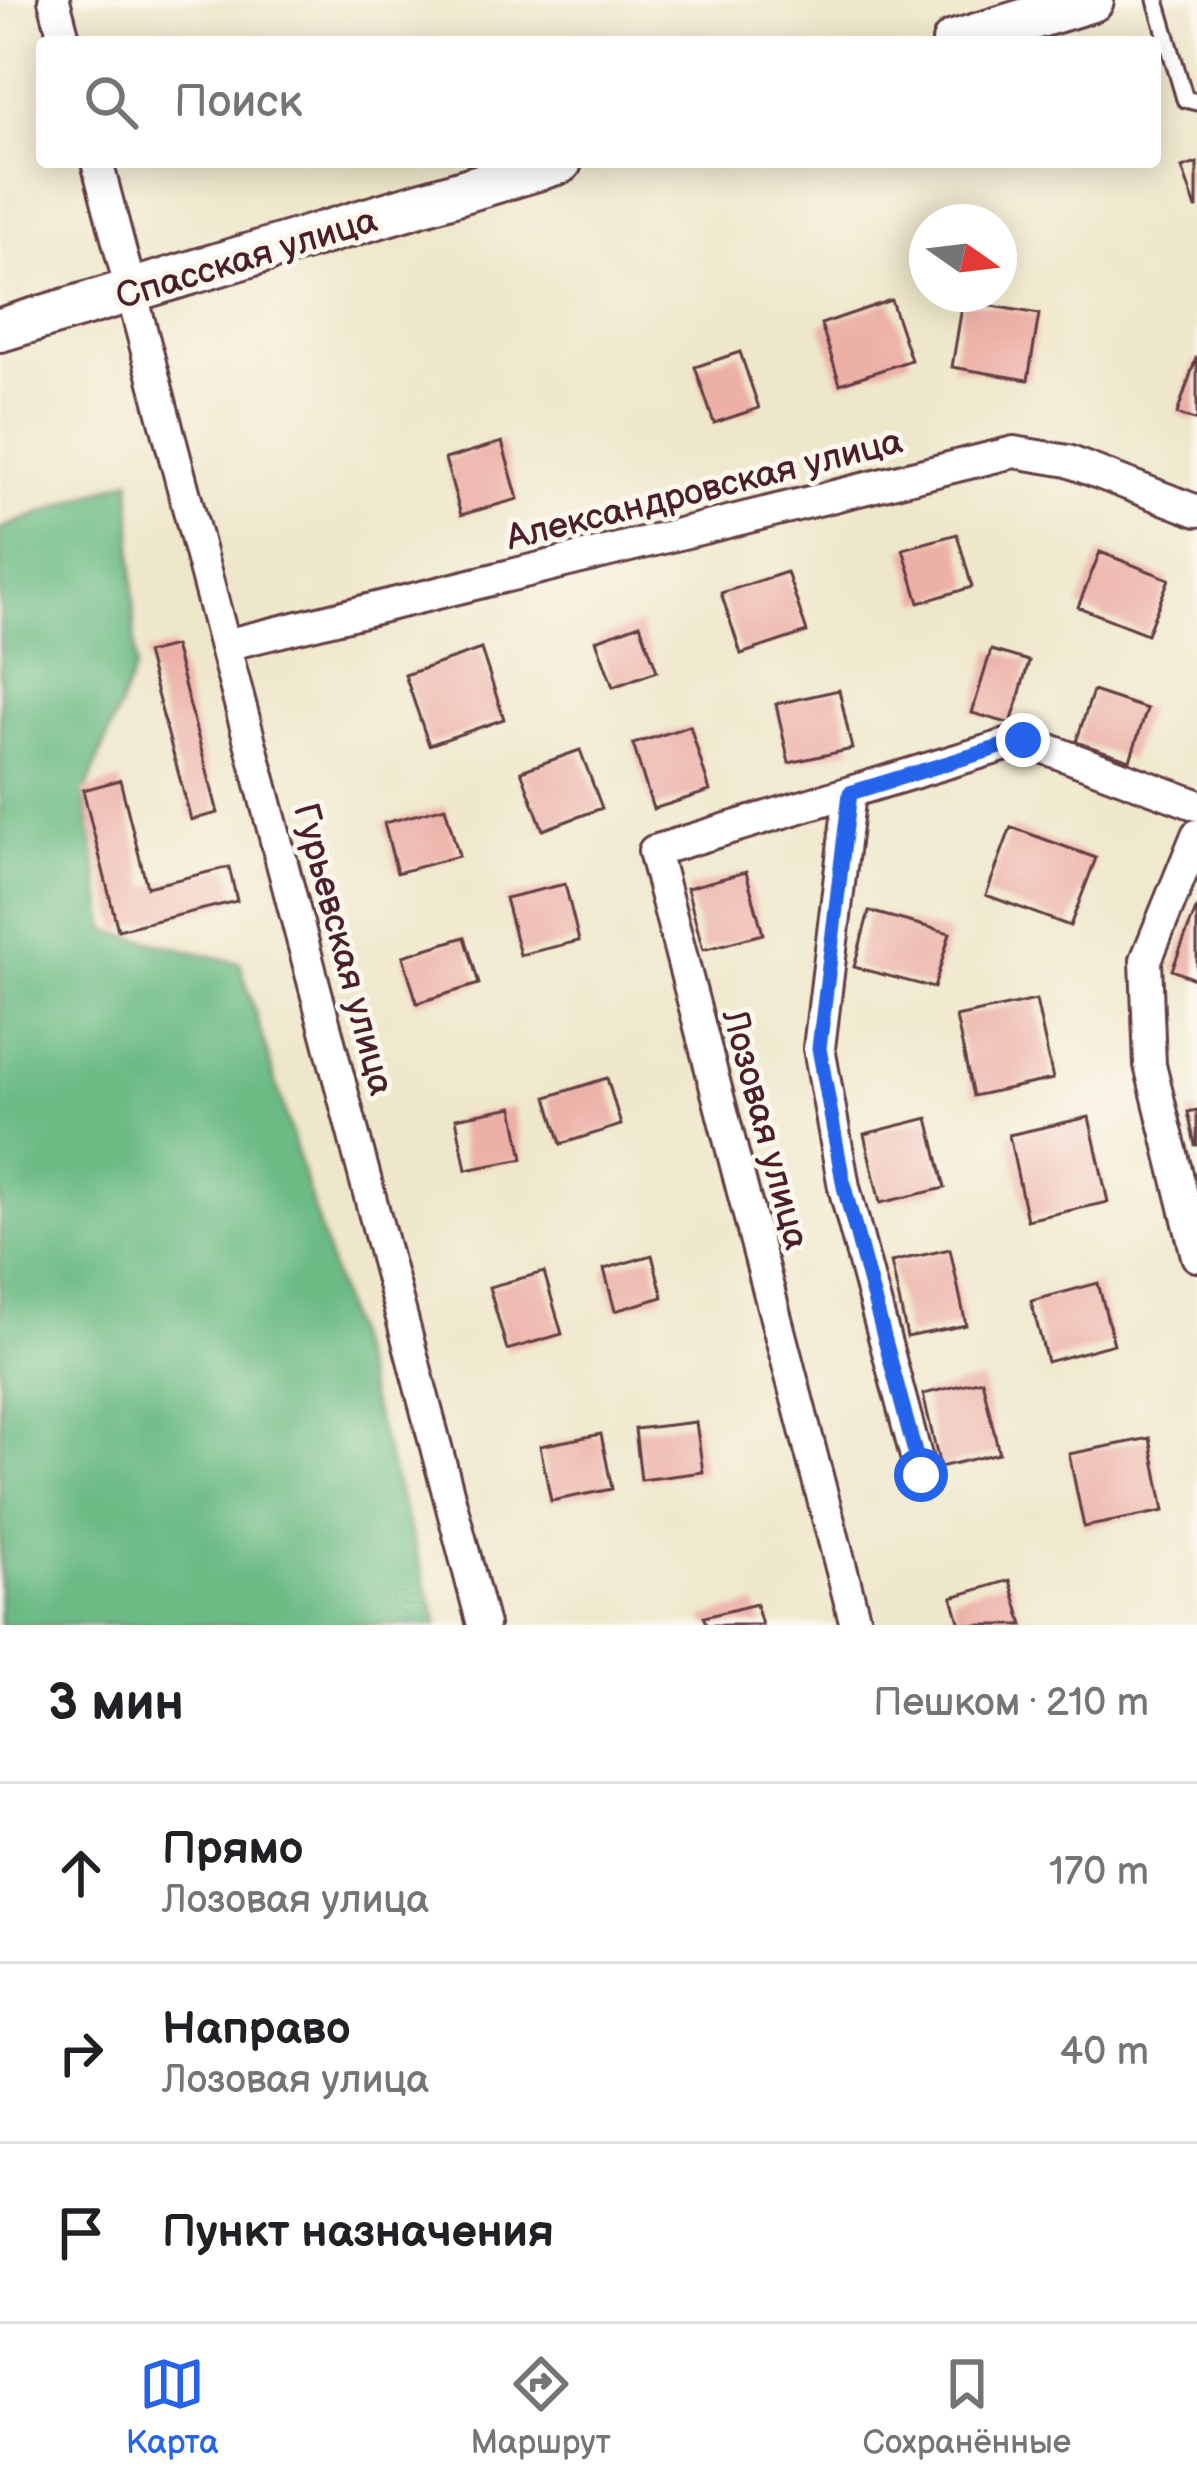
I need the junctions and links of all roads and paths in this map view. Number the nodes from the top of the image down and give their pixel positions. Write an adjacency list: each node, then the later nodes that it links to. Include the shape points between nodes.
1 (54, 0): 4 (street)
2 (1092, 0): 5 (street)
3 (1156, 0): 6 (lane, via 1185,99)
4 (63, 36)
5 (974, 36)
6 (1197, 102)
7 (100, 168): 9 (street, Гурьевская улица)
8 (540, 168): 9 (street, Спасская улица)
9 (133, 292): 10 (street, Спасская улица); 12 (street, Гурьевская улица)
10 (0, 330)
11 (1197, 511): 12 (street, Александровская улица, via 1068,461 1014,452)
12 (225, 645): 18 (street, Гурьевская улица)
13 (850, 793): 14 (street, Лозовая улица, via 1023,740); 17 (street, Лозовая улица, via 819,1048 844,1187); 19 (street, Лозовая улица, via 654,851)
14 (1197, 805)
15 (1197, 836): 16 (street, via 1146,960 1150,1066)
16 (1197, 1256)
17 (921, 1475)
18 (483, 1625)
19 (856, 1625)

